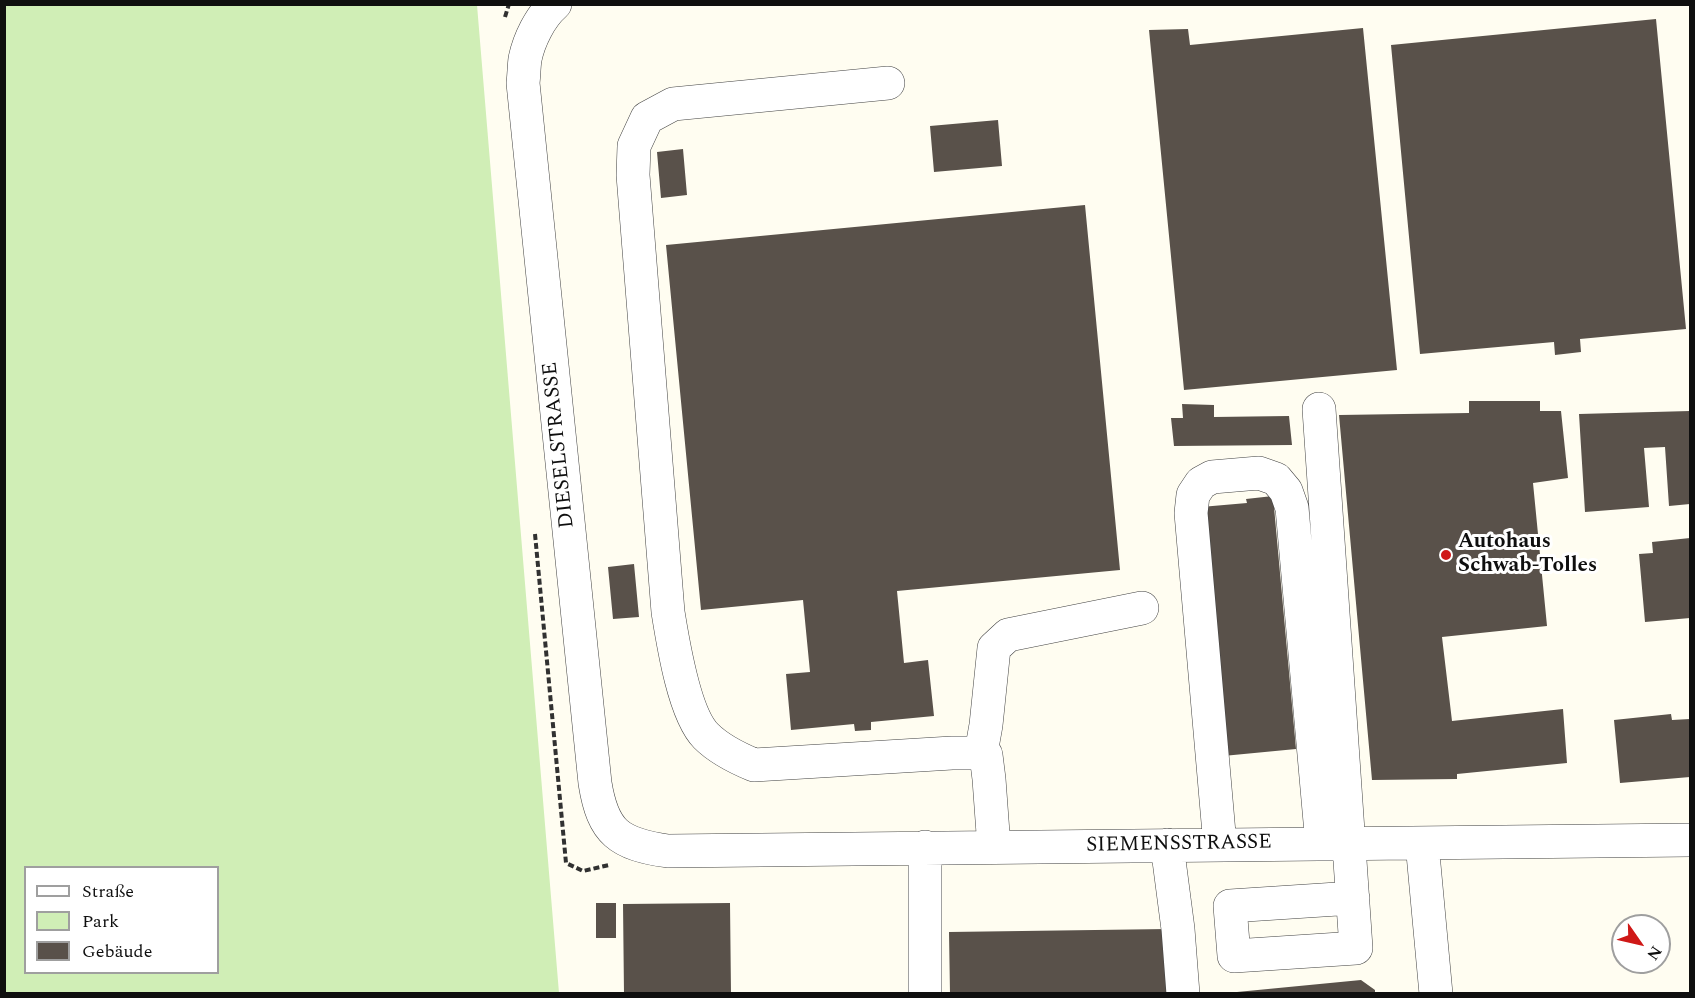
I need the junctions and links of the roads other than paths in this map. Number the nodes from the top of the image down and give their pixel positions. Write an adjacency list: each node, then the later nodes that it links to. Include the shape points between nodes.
1 (555, 4): 13 (street, DIESELSTRASSE, via 535,32 525,57 524,83 595,783 598,805 608,824 622,838)
2 (888, 83): 5 (street, via 673,104 647,118 634,146 633,175 668,612 693,718 706,736 733,756 754,765)
3 (1319, 409): 7 (street)
4 (1142, 608): 5 (street, via 1008,635 994,648)
5 (981, 753): 12 (street, via 986,755)
6 (1690, 840): 8 (street, SIEMENSSTRASSE)
7 (1335, 843): 8 (street, SIEMENSSTRASSE); 10 (street, SIEMENSSTRASSE); 10 (street, via 1292,508 1276,479 1259,473 1212,477 1201,483 1193,495 1191,513); 14 (street)
8 (1422, 843): 17 (street)
9 (1167, 845): 10 (street, SIEMENSSTRASSE); 12 (street, SIEMENSSTRASSE); 16 (street)
10 (1220, 845)
11 (925, 847): 12 (street, SIEMENSSTRASSE); 13 (street, SIEMENSSTRASSE); 15 (street)
12 (994, 847)
13 (668, 851)
14 (1353, 898)
15 (925, 993)
16 (1183, 993)
17 (1436, 993)

